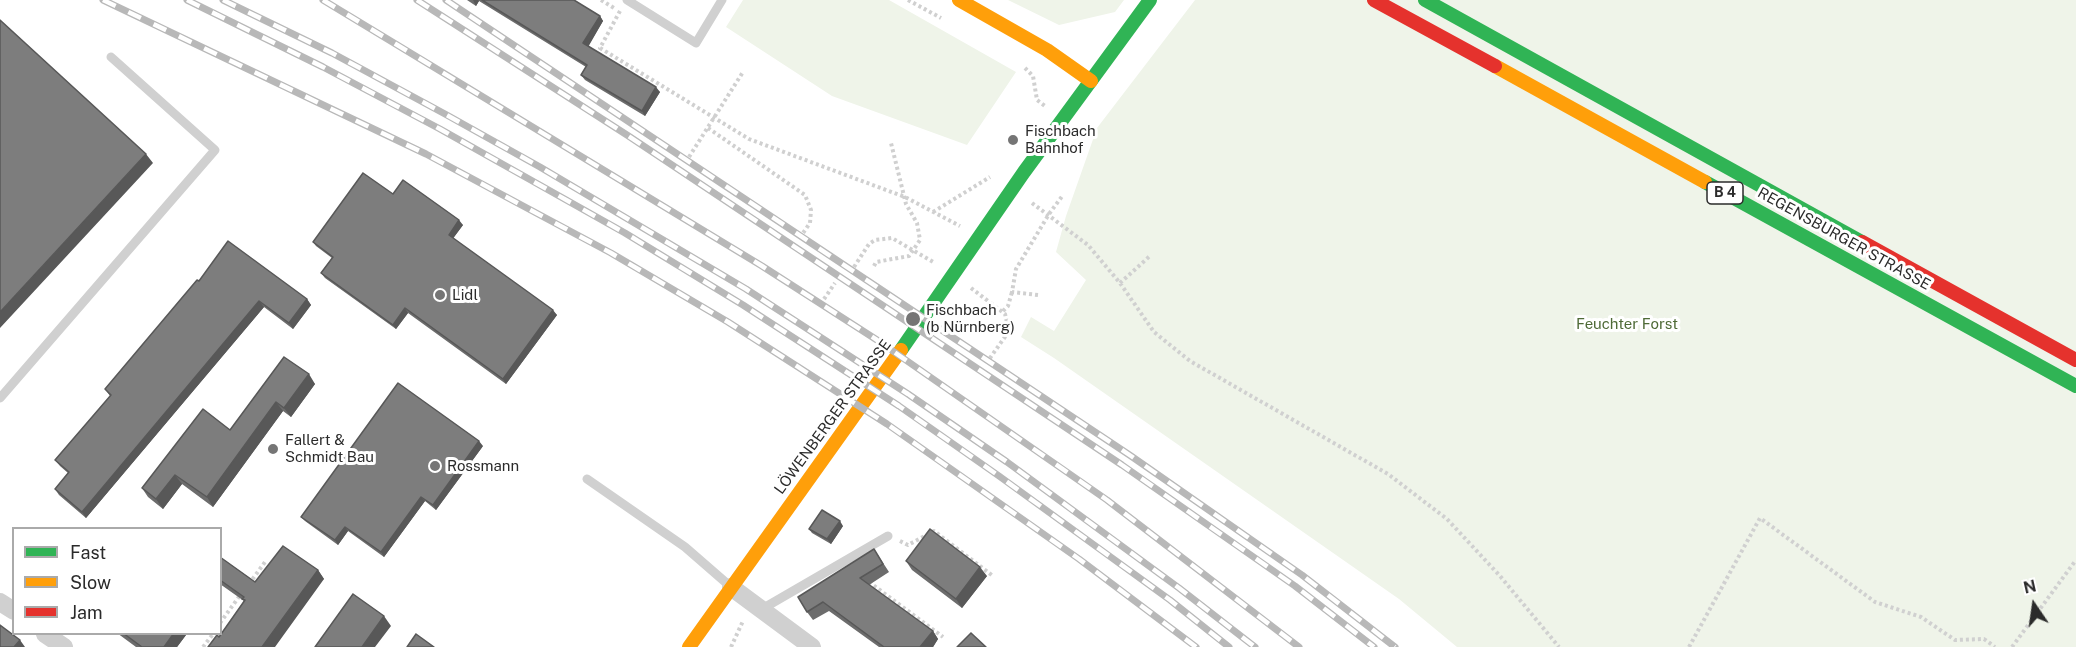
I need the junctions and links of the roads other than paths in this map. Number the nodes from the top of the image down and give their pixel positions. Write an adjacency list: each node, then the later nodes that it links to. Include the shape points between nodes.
1 (722, 0): 6 (lane, via 696,43)
2 (959, 0): 8 (main road, via 1047,50)
3 (1150, 0): 8 (main road, LÖWENBERGER STRASSE)
4 (1374, 0): 10 (main road, REGENSBURGER STRASSE / B 4)
5 (1425, 0): 9 (main road, REGENSBURGER STRASSE / B 4)
6 (625, 3)
7 (111, 57): 11 (lane, via 215,150)
8 (1091, 81): 14 (main road, LÖWENBERGER STRASSE)
9 (2076, 360)
10 (2076, 386)
11 (0, 398)
12 (587, 479): 14 (lane, via 685,547)
13 (888, 536): 15 (lane)
14 (731, 587): 15 (street); 18 (main road, LÖWENBERGER STRASSE)
15 (762, 609): 19 (street)
16 (48, 635): 17 (street)
17 (64, 647)
18 (688, 647)
19 (812, 647)

